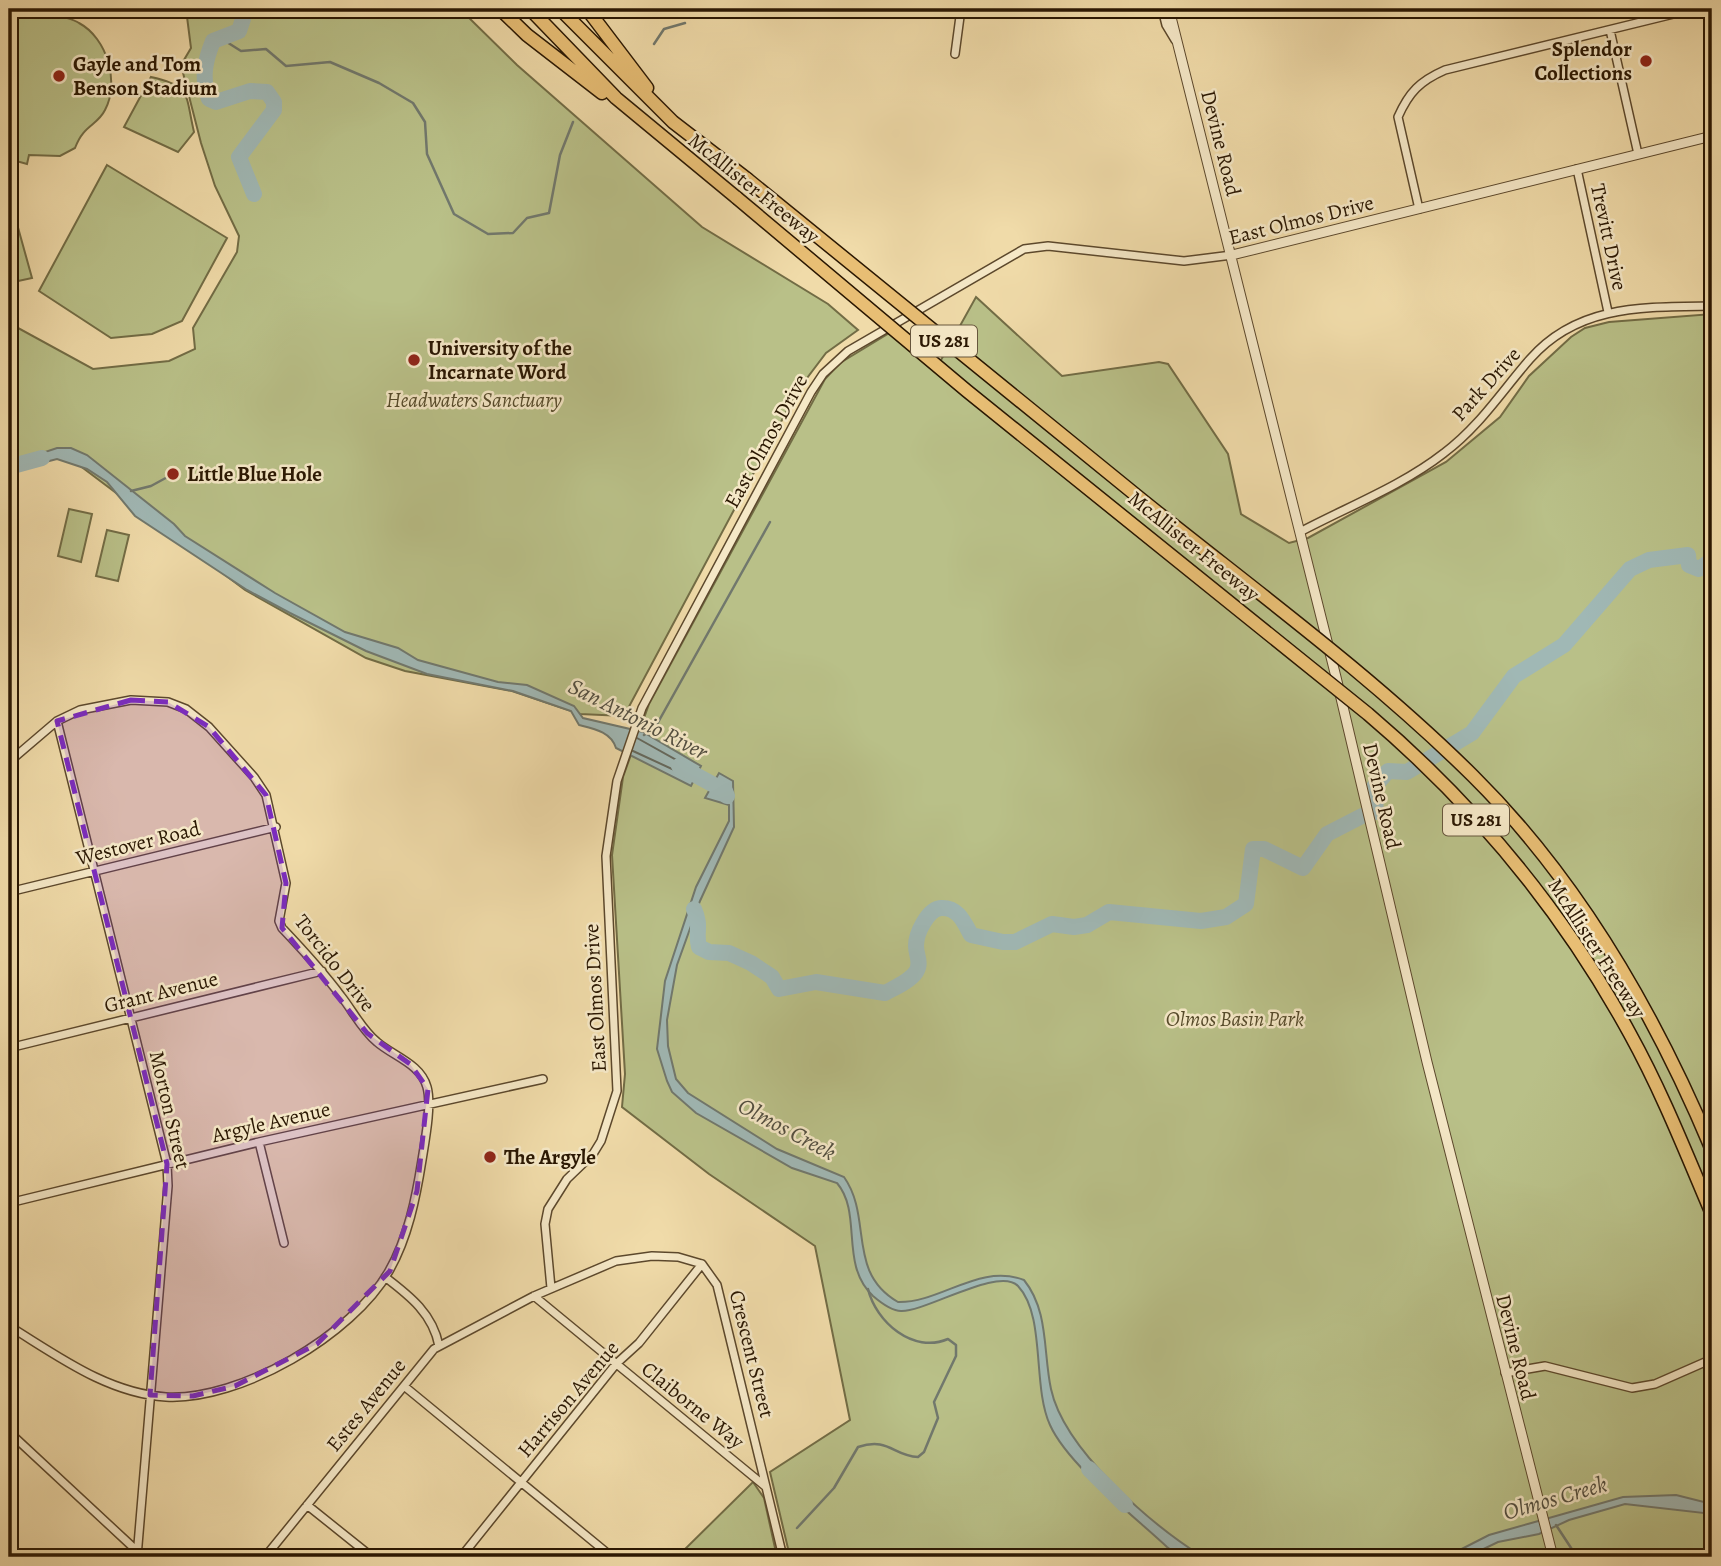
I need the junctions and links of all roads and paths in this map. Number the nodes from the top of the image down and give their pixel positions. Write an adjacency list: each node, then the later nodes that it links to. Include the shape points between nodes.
1 (500, 9): 14 (highway)
2 (530, 9): 14 (highway, McAllister Freeway / US 281, via 616,98)
3 (560, 9): 12 (highway, McAllister Freeway / US 281)
4 (587, 9): 12 (highway)
5 (961, 9): 11 (street)
6 (1161, 9): 10 (street, Devine Road)
7 (1168, 9): 10 (street, Devine Road)
8 (1694, 9): 9 (street)
9 (1610, 30): 15 (street); 17 (street, via 1445,70 1413,88 1398,117)
10 (1177, 42): 18 (street, Devine Road)
11 (955, 54)
12 (673, 122): 33 (highway, McAllister Freeway / US 281, bridge, via 1366,679 1475,778 1558,876 1602,937 1647,1010)
13 (1712, 136): 15 (street, East Olmos Drive)
14 (677, 151): 36 (highway, McAllister Freeway / US 281, bridge, via 1406,746 1510,856 1565,927 1665,1102)
15 (1638, 154): 16 (street, East Olmos Drive)
16 (1577, 169): 17 (street, East Olmos Drive); 20 (street, Trevitt Drive)
17 (1419, 209): 18 (street, East Olmos Drive)
18 (1232, 256): 21 (street, Devine Road); 40 (street, East Olmos Drive, via 1197,262 1048,246 1024,249 848,351 811,392 631,734 613,799 606,856 617,1091 601,1141 548,1209 545,1224)
19 (1712, 306): 20 (street, Park Drive)
20 (1608, 312): 21 (street, Park Drive, via 1557,335 1532,358 1491,410 1444,454)
21 (1300, 533): 46 (street, Devine Road)
22 (57, 721): 23 (street, Torcido Drive); 24 (street, Torcido Drive, via 80,710 131,700 168,702 186,709 254,776); 25 (street, Morton Street)
23 (9, 762)
24 (276, 827): 25 (street, Westover Road); 27 (street, Torcido Drive, via 286,883 279,921)
25 (94, 872): 26 (street, Westover Road); 28 (street, Morton Street)
26 (9, 892)
27 (322, 971): 28 (street, Grant Avenue); 31 (street, Torcido Drive, via 367,1033 419,1073 428,1089)
28 (131, 1018): 29 (street, Grant Avenue); 34 (street, Morton Street)
29 (9, 1048)
30 (542, 1079): 31 (street, Argyle Avenue)
31 (427, 1105): 32 (street, Argyle Avenue); 39 (street, Torcido Drive, via 417,1191)
32 (259, 1142): 34 (street, Argyle Avenue); 37 (street)
33 (1712, 1150)
34 (167, 1164): 35 (street, Argyle Avenue); 48 (street, Morton Street)
35 (9, 1203)
36 (1712, 1214)
37 (284, 1244)
38 (702, 1264): 40 (street, via 678,1257 636,1257 598,1267); 45 (street, Harrison Avenue, via 639,1343); 51 (street, Crescent Street, via 718,1285)
39 (385, 1277): 43 (street, via 420,1307); 48 (street, Torcido Drive, via 339,1326 294,1359 255,1379 215,1392)
40 (551, 1288): 41 (street)
41 (534, 1296): 43 (street); 45 (street, Claiborne Way)
42 (9, 1326): 48 (street, Torcido Drive, via 96,1378)
43 (439, 1346): 47 (street, Estes Avenue)
44 (1712, 1359): 46 (street, via 1654,1384 1632,1388 1545,1366)
45 (616, 1364): 50 (street, Harrison Avenue); 51 (street, Claiborne Way)
46 (1505, 1373): 59 (street, Devine Road)
47 (404, 1386): 50 (street); 52 (street, Estes Avenue)
48 (150, 1395): 53 (street, Morton Street)
49 (9, 1432): 53 (street)
50 (522, 1482): 56 (street, Harrison Avenue); 57 (street)
51 (767, 1488): 58 (street, Crescent Street)
52 (307, 1505): 54 (street, Estes Avenue); 55 (street)
53 (137, 1554)
54 (265, 1557)
55 (372, 1557)
56 (461, 1557)
57 (612, 1557)
58 (783, 1557)
59 (1553, 1557)

